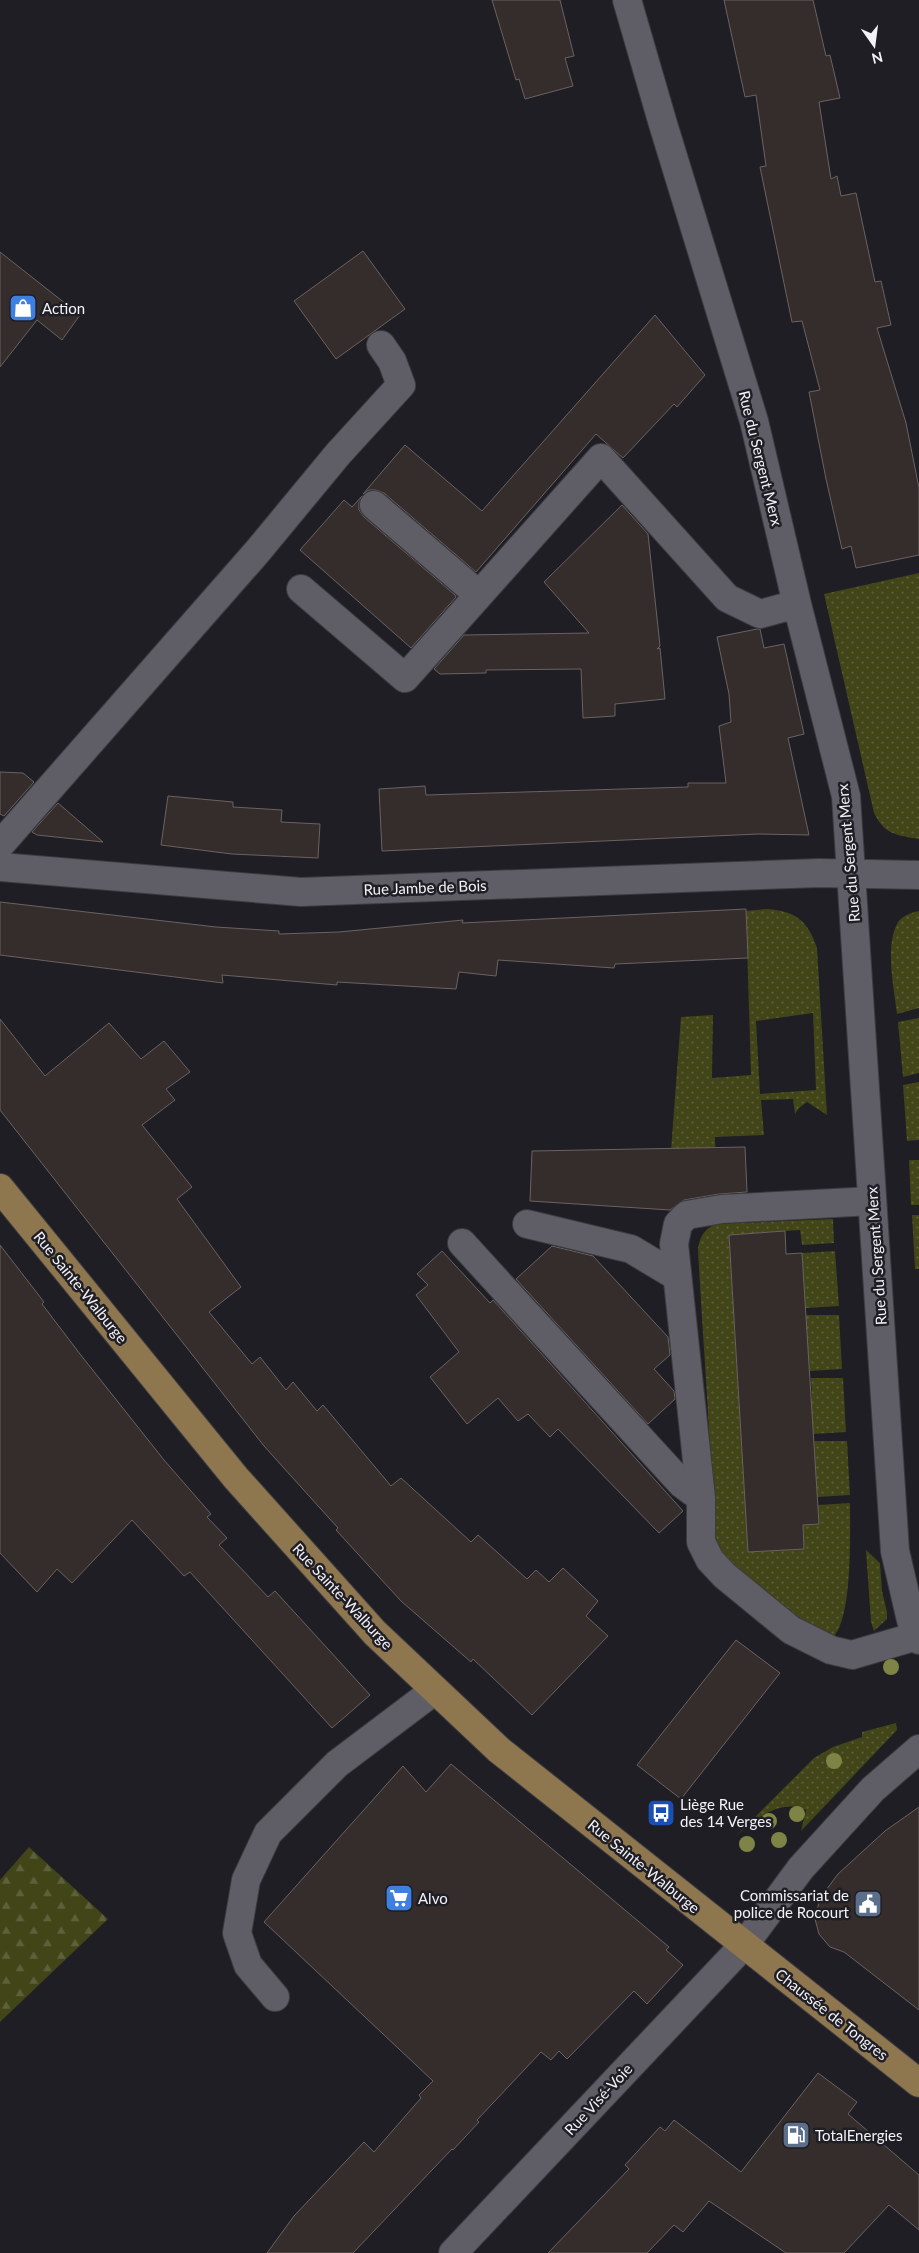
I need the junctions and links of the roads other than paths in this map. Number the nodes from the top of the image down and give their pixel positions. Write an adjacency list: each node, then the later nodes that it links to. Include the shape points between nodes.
1 (627, 0): 6 (street, Rue du Sergent Merx, via 754,421)
2 (381, 345): 7 (street, via 392,360 401,385)
3 (374, 505): 5 (street)
4 (301, 589): 5 (street, via 405,678)
5 (479, 595): 6 (street, via 601,458 727,598 760,614)
6 (797, 604): 9 (street, Rue du Sergent Merx, via 846,796)
7 (0, 845)
8 (0, 868): 9 (street, Rue Jambe de Bois, via 301,892)
9 (852, 872): 10 (street, Rue Jambe de Bois); 12 (street, Rue du Sergent Merx)
10 (919, 876)
11 (0, 1188): 18 (main road, Rue Sainte-Walburge, via 236,1478 375,1633)
12 (872, 1200): 15 (street, via 722,1209 687,1215 678,1224 674,1244); 17 (street, Rue du Sergent Merx, via 894,1551)
13 (526, 1224): 15 (street, via 631,1249)
14 (462, 1243): 16 (street, via 682,1484)
15 (676, 1276): 16 (street)
16 (701, 1498): 17 (street, via 702,1542 710,1560 790,1630 831,1650 852,1655)
17 (918, 1638)
18 (435, 1690): 20 (main road, Rue Sainte-Walburge, via 499,1750); 21 (street, via 337,1764 268,1833 246,1880 236,1933 248,1965)
19 (919, 1749): 20 (street, via 873,1789 801,1868)
20 (744, 1945): 22 (main road, Chaussée de Tongres); 23 (street, Rue Visé-Voie)
21 (275, 1997)
22 (919, 2084)
23 (453, 2253)

